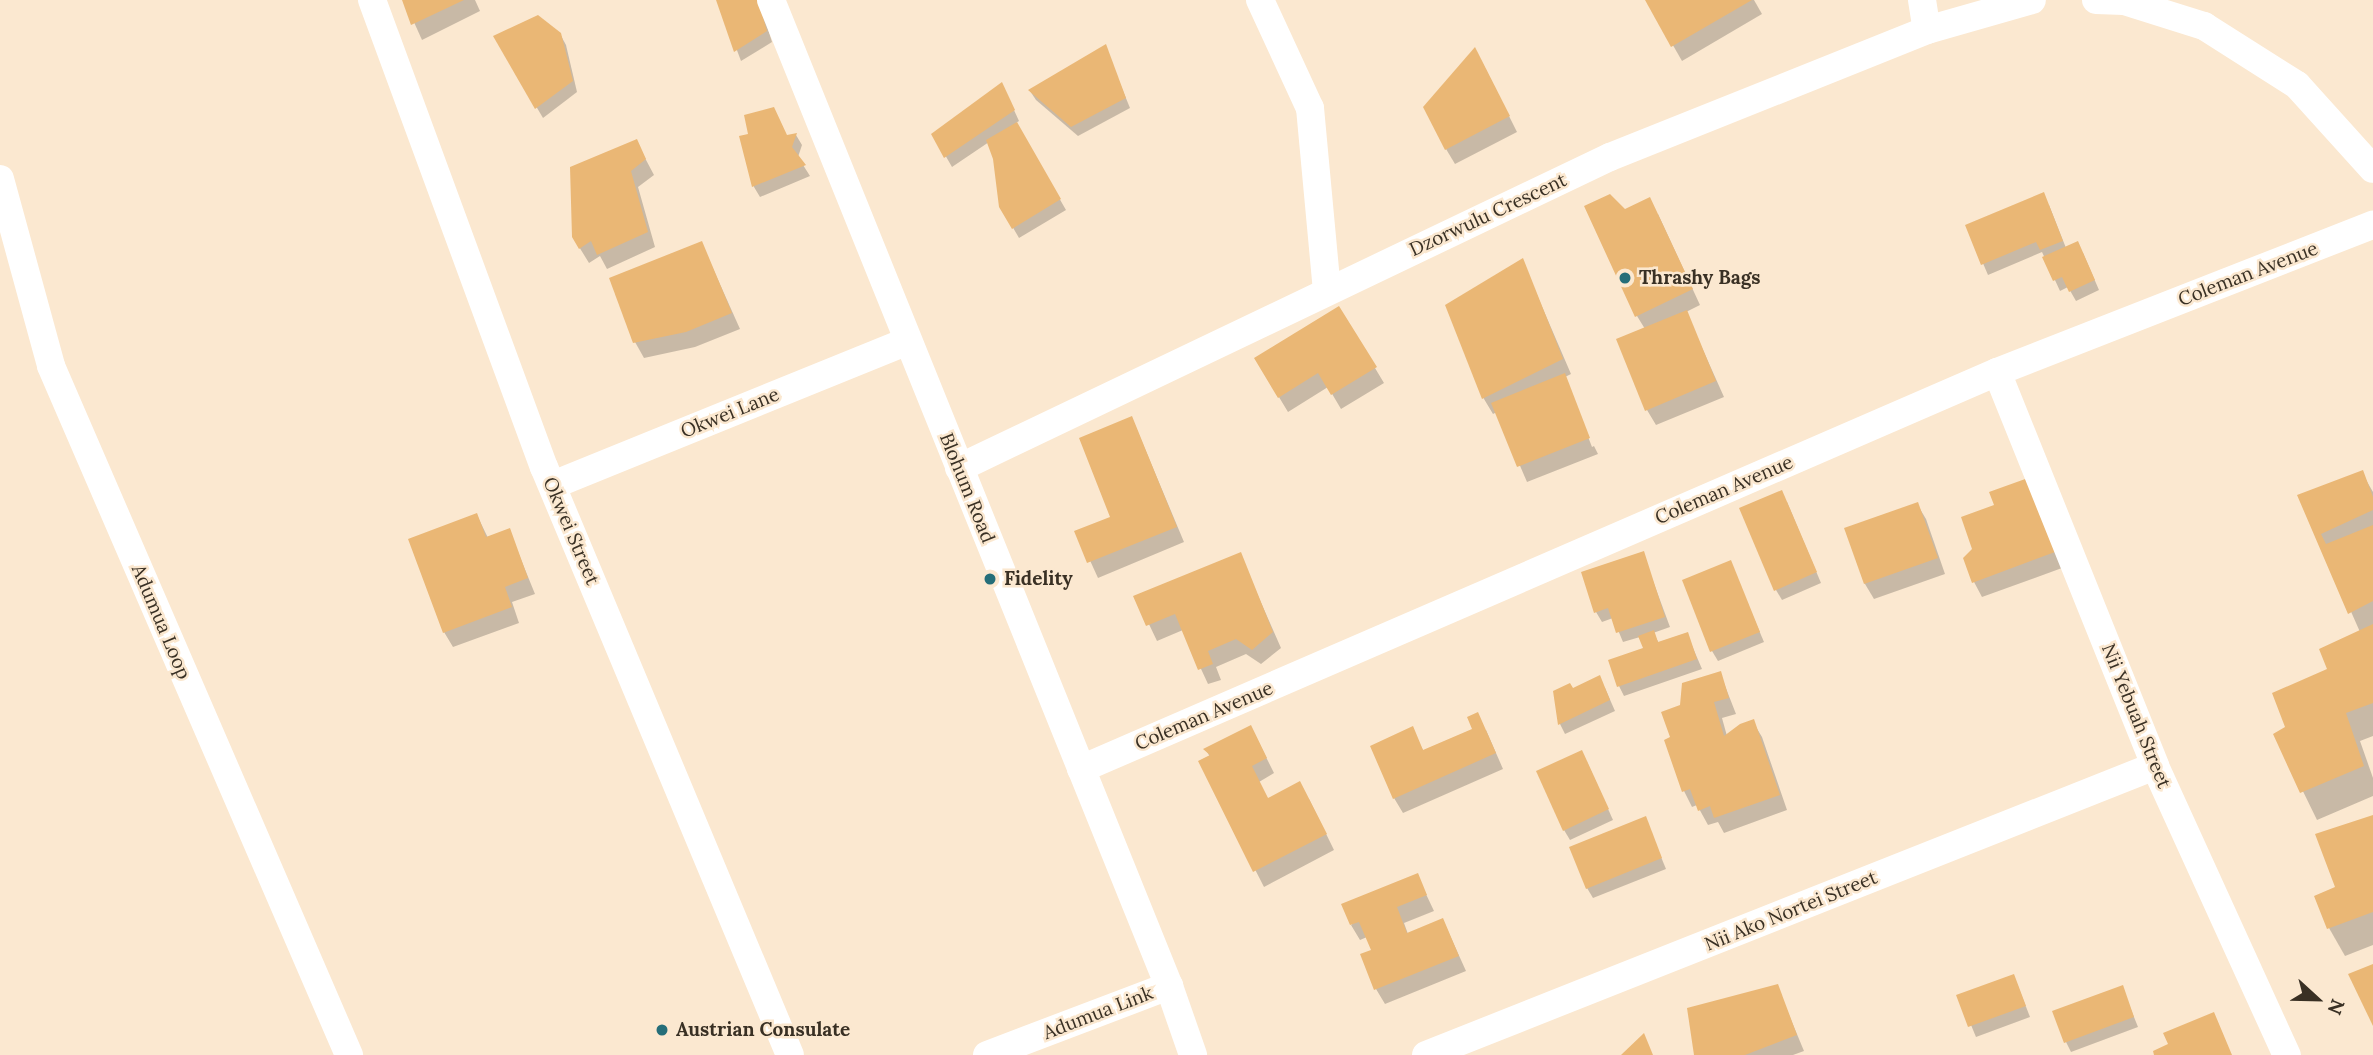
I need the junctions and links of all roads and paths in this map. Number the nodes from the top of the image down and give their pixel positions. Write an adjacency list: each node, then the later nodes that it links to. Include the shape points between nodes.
1 (372, 0): 15 (street, Okwei Street)
2 (771, 0): 12 (street, Blohum Road)
3 (1260, 0): 11 (street, via 1310,108)
4 (1922, 0): 7 (street)
5 (2032, 0): 7 (street, Dzorwulu Crescent)
6 (2096, 0): 8 (street, via 2124,1 2204,26 2297,85)
7 (1927, 30): 11 (street, Dzorwulu Crescent, via 1610,157)
8 (2373, 169)
9 (0, 179): 19 (street, Adumua Loop, via 51,366)
10 (2373, 225): 13 (street, Coleman Avenue)
11 (1327, 291): 14 (street, Dzorwulu Crescent)
12 (908, 341): 14 (street, Blohum Road); 15 (street, Okwei Lane)
13 (1997, 372): 16 (street, Nii Yebuah Street); 17 (street, Coleman Avenue)
14 (959, 468): 17 (street, Blohum Road)
15 (553, 485): 20 (street, Okwei Street)
16 (2155, 766): 23 (street, Nii Ako Nortei Street); 24 (street, Nii Yebuah Street)
17 (1081, 769): 18 (street, Blohum Road)
18 (1170, 986): 21 (street, Adumua Link); 22 (street, Blohum Road)
19 (349, 1055)
20 (790, 1055)
21 (987, 1055)
22 (1193, 1055)
23 (1426, 1055)
24 (2287, 1055)

